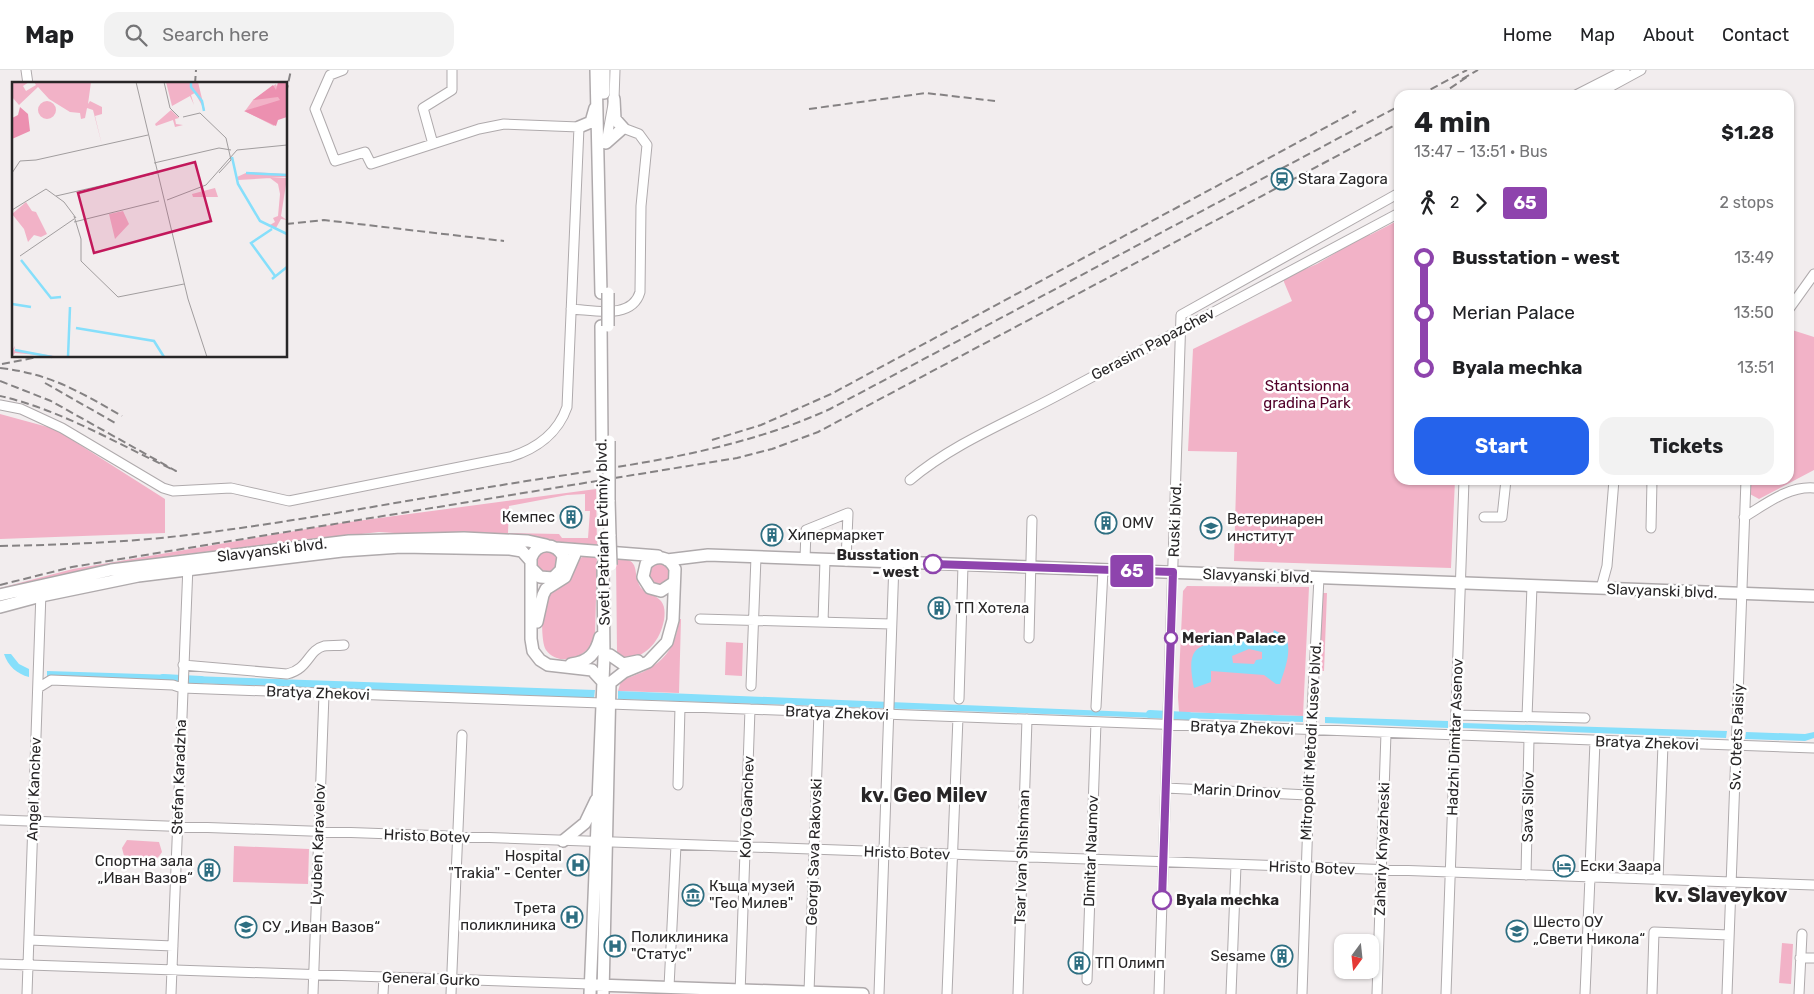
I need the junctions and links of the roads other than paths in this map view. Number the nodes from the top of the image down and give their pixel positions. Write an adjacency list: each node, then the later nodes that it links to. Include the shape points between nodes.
1 (343, 70): 15 (street, via 330,74 314,109 334,161 365,152 370,164)
2 (452, 70): 15 (street, via 452,90 423,108)
3 (596, 70): 10 (main road, Sveti Patriarh Evtimiy blvd.)
4 (604, 70): 14 (main road, Sveti Patriarh Evtimiy blvd.)
5 (615, 70): 11 (street)
6 (1625, 70): 8 (street)
7 (1642, 70): 9 (street)
8 (1586, 90)
9 (1604, 90)
10 (597, 99): 12 (main road, via 591,122); 14 (main road, Sveti Patriarh Evtimiy blvd.)
11 (614, 99): 13 (main road, via 615,119); 14 (street)
12 (579, 127): 14 (main road, via 590,130); 15 (street, via 504,124); 20 (street)
13 (624, 128): 14 (main road); 20 (street, via 639,134 647,145 641,206 640,292 633,306 616,311)
14 (603, 143): 47 (main road, Sveti Patriarh Evtimiy blvd., bridge)
15 (433, 144)
16 (1394, 196): 21 (street, Gerasim Papazchev)
17 (1394, 216): 22 (street, Gerasim Papazchev)
18 (1814, 274): 19 (street)
19 (1794, 302)
20 (571, 309): 23 (street, via 567,407 552,432 534,448 510,457 289,500 231,488 184,492 163,488 62,428 21,409)
21 (1181, 316): 22 (street, Ruski blvd.)
22 (1181, 329): 24 (street, Gerasim Papazchev, via 966,442 930,463); 53 (street, Ruski blvd.)
23 (0, 405)
24 (910, 480)
25 (1464, 485): 57 (street, Hadzhi Dimitar Asenov)
26 (1505, 485): 31 (street, via 1502,516)
27 (1614, 485): 59 (street, via 1607,566)
28 (1652, 485): 34 (street)
29 (1746, 485): 32 (street, Sv. Otets Paisiy)
30 (1814, 488): 32 (street, via 1800,487 1787,492)
31 (1484, 517)
32 (1744, 517): 62 (street, Sv. Otets Paisiy)
33 (1032, 520): 49 (street)
34 (1650, 528)
35 (551, 547): 36 (main road, Slavyanski blvd.); 45 (main road, Slavyanski blvd., via 525,540 391,538 349,541); 46 (main road, via 535,550); 50 (main road, via 562,556)
36 (580, 552): 37 (main road, Slavyanski blvd.); 50 (main road); 71 (main road, via 566,577 546,589)
37 (626, 553): 40 (main road, Slavyanski blvd.); 51 (main road)
38 (701, 555): 39 (main road, Slavyanski blvd.); 40 (main road, Slavyanski blvd.); 56 (main road, via 686,563)
39 (756, 557): 41 (main road, Slavyanski blvd.); 68 (street)
40 (665, 559): 51 (main road, via 651,559); 56 (main road, via 674,566)
41 (805, 559): 42 (main road, Slavyanski blvd.); 43 (street, via 806,530 848,513)
42 (825, 560): 43 (main road, Slavyanski blvd.); 69 (street)
43 (846, 560): 44 (main road, Slavyanski blvd.)
44 (894, 562): 48 (main road, Slavyanski blvd.); 70 (street)
45 (188, 565): 46 (main road, Slavyanski blvd., via 401,547 513,549 522,552); 60 (main road, Slavyanski blvd.); 75 (street, Stefan Karadzha)
46 (531, 565): 54 (main road, via 542,578); 78 (main road, via 531,639 535,654 544,664 553,667 592,670)
47 (607, 565): 66 (main road, Sveti Patriarh Evtimiy blvd.); 74 (main road, Sveti Patriarh Evtimiy blvd.)
48 (964, 565): 49 (main road, Slavyanski blvd.); 80 (street)
49 (1031, 567): 52 (main road, Slavyanski blvd.); 72 (street)
50 (562, 568): 54 (main road)
51 (644, 568): 61 (main road, via 644,581)
52 (1103, 570): 53 (main road, Slavyanski blvd.); 82 (street)
53 (1173, 572): 55 (main road, Slavyanski blvd.); 92 (street, Ruski blvd.)
54 (553, 578): 71 (main road, via 537,591)
55 (1319, 578): 57 (main road, Slavyanski blvd.); 93 (street, Mitropolit Metodi Kusev blvd.)
56 (674, 579): 61 (main road, via 665,590); 78 (main road, via 672,627 664,647 648,662 624,672)
57 (1460, 583): 58 (main road, Slavyanski blvd.); 86 (street, Hadzhi Dimitar Asenov)
58 (1532, 586): 59 (main road, Slavyanski blvd.); 87 (street)
59 (1601, 588): 62 (main road, Slavyanski blvd.)
60 (41, 590): 63 (main road, Slavyanski blvd.); 65 (main road, Slavyanski blvd.); 76 (street, Angel Kanchev)
61 (654, 590): 74 (main road, via 663,596 668,608 667,625 660,642 647,656 628,664 618,663)
62 (1742, 594): 64 (main road, Slavyanski blvd.); 100 (street, Sv. Otets Paisiy)
63 (0, 595)
64 (1814, 596)
65 (0, 607)
66 (604, 615): 71 (main road, via 596,651 580,663 548,660 536,645); 78 (main road, Sveti Patriarh Evtimiy blvd.)
67 (700, 619): 68 (street)
68 (754, 621): 69 (street); 77 (street)
69 (822, 622): 70 (street)
70 (891, 624): 83 (street)
71 (535, 633)
72 (1028, 638)
73 (344, 645): 75 (street, via 323,646 297,672)
74 (610, 655): 78 (main road, Sveti Patriarh Evtimiy blvd.)
75 (183, 678): 76 (street, Bratya Zhekovi, via 173,685); 79 (street, Bratya Zhekovi); 108 (street, Stefan Karadzha)
76 (38, 679): 107 (street, Angel Kanchev)
77 (751, 686)
78 (606, 692): 79 (street, Bratya Zhekovi); 81 (street, Bratya Zhekovi); 104 (main road, Sveti Patriarh Evtimiy blvd.); 112 (main road, Sveti Patriarh Evtimiy blvd.)
79 (324, 694): 109 (street, Lyuben Karavelov)
80 (959, 699)
81 (680, 706): 84 (street, Bratya Zhekovi); 102 (street)
82 (1096, 707)
83 (889, 708): 85 (street, Bratya Zhekovi); 88 (street, Bratya Zhekovi); 116 (street)
84 (750, 709): 85 (street, Bratya Zhekovi); 114 (street, Kolyo Ganchev)
85 (820, 712): 115 (street, Georgi Sava Rakovski)
86 (1456, 715): 87 (street); 96 (street, Hadzhi Dimitar Asenov)
87 (1526, 716): 89 (street)
88 (958, 717): 90 (street, Bratya Zhekovi); 117 (street)
89 (1585, 718)
90 (1027, 720): 91 (street, Bratya Zhekovi); 118 (street, Tsar Ivan Shishman)
91 (1096, 722): 92 (street, Bratya Zhekovi); 119 (street, Dimitar Naumov)
92 (1168, 725): 93 (street, Bratya Zhekovi); 103 (street, Ruski blvd.)
93 (1311, 731): 94 (street, Bratya Zhekovi); 105 (street, Mitropolit Metodi Kusev blvd.)
94 (1386, 733): 96 (street, Bratya Zhekovi); 123 (street, Zahariy Knyazheski)
95 (462, 735): 110 (street)
96 (1455, 736): 97 (street, Bratya Zhekovi); 124 (street, Hadzhi Dimitar Asenov)
97 (1529, 739): 98 (street, Bratya Zhekovi); 126 (street, Sava Silov)
98 (1595, 741): 99 (street, Bratya Zhekovi); 125 (street)
99 (1663, 744): 100 (street, Bratya Zhekovi); 127 (street)
100 (1737, 746): 101 (street, Bratya Zhekovi); 128 (street, Sv. Otets Paisiy)
101 (1814, 748)
102 (678, 785)
103 (1166, 788): 105 (street, Marin Drinov); 120 (street, Ruski blvd.)
104 (598, 794): 111 (main road, via 585,823); 112 (main road, Sveti Patriarh Evtimiy blvd.)
105 (1308, 795): 122 (street, Mitropolit Metodi Kusev blvd.)
106 (0, 820): 107 (street, Hristo Botev)
107 (33, 821): 108 (street, Hristo Botev); 132 (street, Angel Kanchev)
108 (177, 826): 109 (street, Hristo Botev); 133 (street, Stefan Karadzha)
109 (319, 832): 110 (street, Hristo Botev); 139 (street, Lyuben Karavelov)
110 (457, 837): 111 (street, Hristo Botev); 141 (street)
111 (563, 841): 112 (street, Hristo Botev)
112 (602, 842): 113 (street, Hristo Botev); 144 (main road, Sveti Patriarh Evtimiy blvd.); 145 (main road, Sveti Patriarh Evtimiy blvd.)
113 (676, 845): 114 (street, Hristo Botev); 143 (street)
114 (745, 847): 115 (street, Hristo Botev); 146 (street, Kolyo Ganchev)
115 (814, 850): 116 (street, Hristo Botev); 147 (street, Georgi Sava Rakovski)
116 (884, 852): 117 (street, Hristo Botev); 154 (street)
117 (952, 855): 118 (street, Hristo Botev); 155 (street)
118 (1022, 857): 119 (street, Hristo Botev); 156 (street, Tsar Ivan Shishman)
119 (1091, 860): 120 (street, Hristo Botev); 142 (street, Dimitar Naumov)
120 (1163, 862): 121 (street, Hristo Botev); 157 (street, Ruski blvd.)
121 (1236, 865): 122 (street, Hristo Botev); 158 (street)
122 (1306, 867): 123 (street, Hristo Botev); 159 (street, Mitropolit Metodi Kusev blvd.)
123 (1380, 870): 124 (street, Hristo Botev); 160 (street, Zahariy Knyazheski)
124 (1450, 873): 126 (street, Hristo Botev); 161 (street, Hadzhi Dimitar Asenov)
125 (1590, 874): 126 (street, Hristo Botev); 127 (street, Hristo Botev); 162 (street)
126 (1526, 875)
127 (1658, 880): 128 (street, Hristo Botev)
128 (1731, 882): 129 (street, Hristo Botev); 130 (street, Sv. Otets Paisiy)
129 (1814, 885)
130 (1729, 934): 163 (street, via 1654,932); 164 (street, Sv. Otets Paisiy)
131 (1802, 934): 134 (street)
132 (29, 940): 133 (street); 137 (street, Angel Kanchev)
133 (173, 946): 138 (street, Stefan Karadzha)
134 (1800, 958): 135 (street); 165 (street)
135 (1814, 958)
136 (0, 964): 137 (street, General Gurko)
137 (28, 965): 138 (street, General Gurko); 148 (street, Angel Kanchev)
138 (172, 970): 139 (street, General Gurko); 149 (street, Stefan Karadzha)
139 (314, 975): 140 (street, General Gurko); 150 (street, Lyuben Karavelov)
140 (384, 977): 141 (street, General Gurko); 151 (street)
141 (452, 980): 144 (street, General Gurko); 152 (street)
142 (1087, 980)
143 (669, 987): 145 (main road, General Gurko); 146 (main road, General Gurko)
144 (590, 989): 145 (main road, General Gurko)
145 (604, 989)
146 (740, 992): 147 (main road, General Gurko)
147 (809, 992): 153 (main road, General Gurko)
148 (27, 994)
149 (172, 994)
150 (313, 994)
151 (384, 994)
152 (451, 994)
153 (863, 994)
154 (879, 994)
155 (947, 994)
156 (1018, 994)
157 (1159, 994)
158 (1231, 994)
159 (1302, 994)
160 (1377, 994)
161 (1446, 994)
162 (1585, 994)
163 (1652, 994)
164 (1727, 994)
165 (1799, 994)

